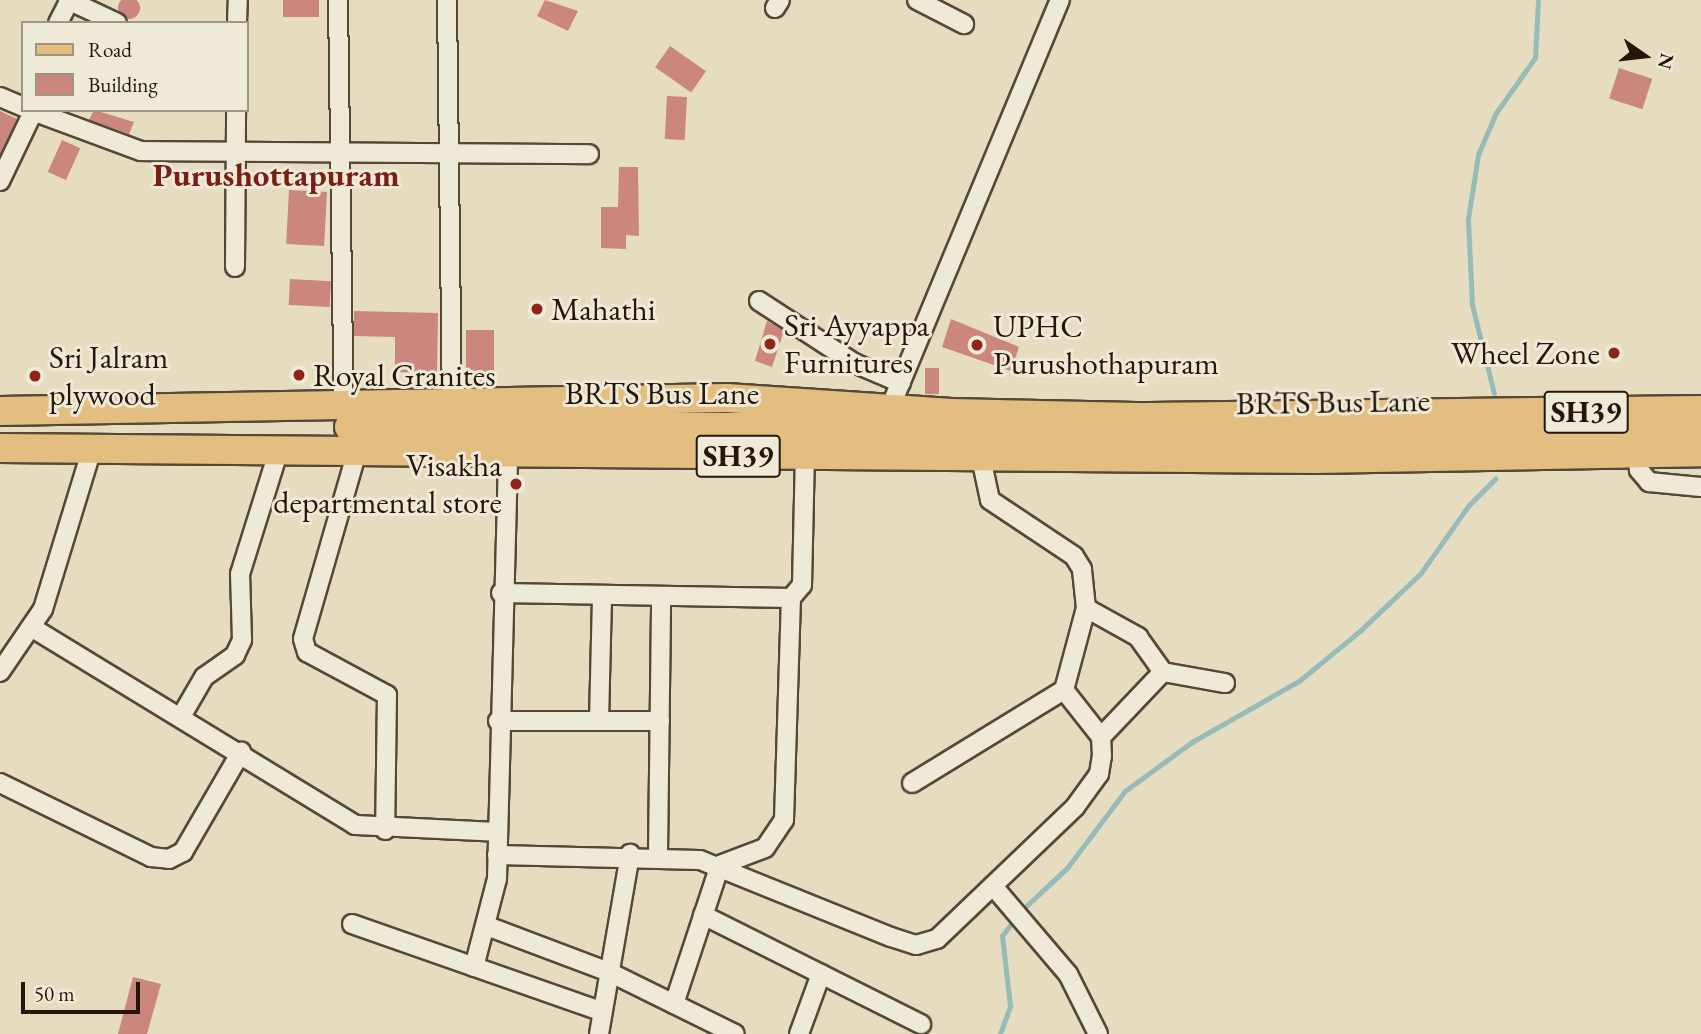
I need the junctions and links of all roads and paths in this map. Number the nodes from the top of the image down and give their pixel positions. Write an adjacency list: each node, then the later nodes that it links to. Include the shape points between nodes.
1 (68, 0): 7 (street); 8 (street)
2 (238, 0): 9 (street)
3 (338, 0): 20 (street)
4 (447, 0): 18 (street)
5 (917, 0): 10 (street)
6 (1060, 0): 25 (street)
7 (59, 21)
8 (113, 21)
9 (237, 21)
10 (964, 24)
11 (0, 97): 12 (street)
12 (21, 104)
13 (23, 112): 22 (street)
14 (41, 112): 17 (street)
15 (82, 112): 17 (street)
16 (236, 112): 19 (street)
17 (75, 127): 19 (street, via 141,151)
18 (448, 151): 20 (street); 21 (street); 30 (street)
19 (235, 152): 20 (street); 23 (street)
20 (342, 153): 26 (street)
21 (589, 154)
22 (0, 181)
23 (234, 267)
24 (759, 301): 25 (street, via 854,363)
25 (895, 396): 27 (main road, SH39, via 1149,417); 30 (main road, SH39, via 727,398)
26 (344, 408): 28 (main road, SH39); 30 (main road, SH39)
27 (1701, 410)
28 (0, 411)
29 (0, 429): 30 (main road, BRTS Bus Lane)
30 (452, 429): 31 (main road, BRTS Bus Lane, via 733,427 1254,440); 37 (main road, SH39); 39 (main road, SH39)
31 (1701, 430)
32 (0, 448): 33 (main road, SH39)
33 (92, 449): 35 (main road, SH39); 47 (street, via 49,595)
34 (1701, 452): 36 (main road, SH39)
35 (278, 453): 37 (main road, SH39); 52 (street, via 240,574 242,640 235,655 204,677)
36 (1638, 453): 40 (main road, SH39); 41 (street, via 1639,470 1649,482)
37 (356, 455): 60 (street, via 303,639 307,652 387,695)
38 (805, 455): 39 (main road, SH39); 40 (main road, SH39); 45 (street, via 802,585)
39 (508, 456): 42 (street)
40 (981, 458): 46 (street, via 990,500 1074,556 1088,586)
41 (1701, 487)
42 (501, 593): 43 (street); 55 (street)
43 (602, 596): 44 (street); 53 (street)
44 (661, 596): 45 (street); 54 (street)
45 (791, 598): 65 (street, via 784,820 765,848)
46 (1086, 608): 49 (street, via 1138,637); 51 (street)
47 (31, 627): 48 (street); 52 (street)
48 (0, 672)
49 (1163, 672): 50 (street); 56 (street)
50 (1225, 683)
51 (1064, 690): 56 (street); 59 (street)
52 (182, 715): 57 (street)
53 (599, 720): 54 (street); 55 (street)
54 (660, 720): 62 (street)
55 (498, 721): 61 (street)
56 (1101, 737): 66 (street, via 1092,787)
57 (241, 752): 58 (street, via 183,852 169,859 151,857); 60 (street, via 324,809 355,825)
58 (0, 783)
59 (912, 783)
60 (386, 830): 61 (street)
61 (497, 832): 63 (street)
62 (658, 854): 64 (street); 65 (street)
63 (497, 855): 64 (street); 69 (street)
64 (630, 855): 71 (street)
65 (720, 865): 66 (street, via 916,944 937,939); 67 (street)
66 (993, 886): 79 (street, via 1068,974)
67 (703, 915): 72 (street); 73 (street)
68 (352, 924): 70 (street)
69 (487, 926): 70 (street); 71 (street)
70 (474, 967): 74 (street)
71 (609, 972): 73 (street); 74 (street)
72 (821, 974): 75 (street); 78 (street)
73 (674, 1004): 77 (street)
74 (601, 1011): 76 (street)
75 (921, 1024)
76 (599, 1034)
77 (735, 1034)
78 (799, 1034)
79 (1098, 1034)

